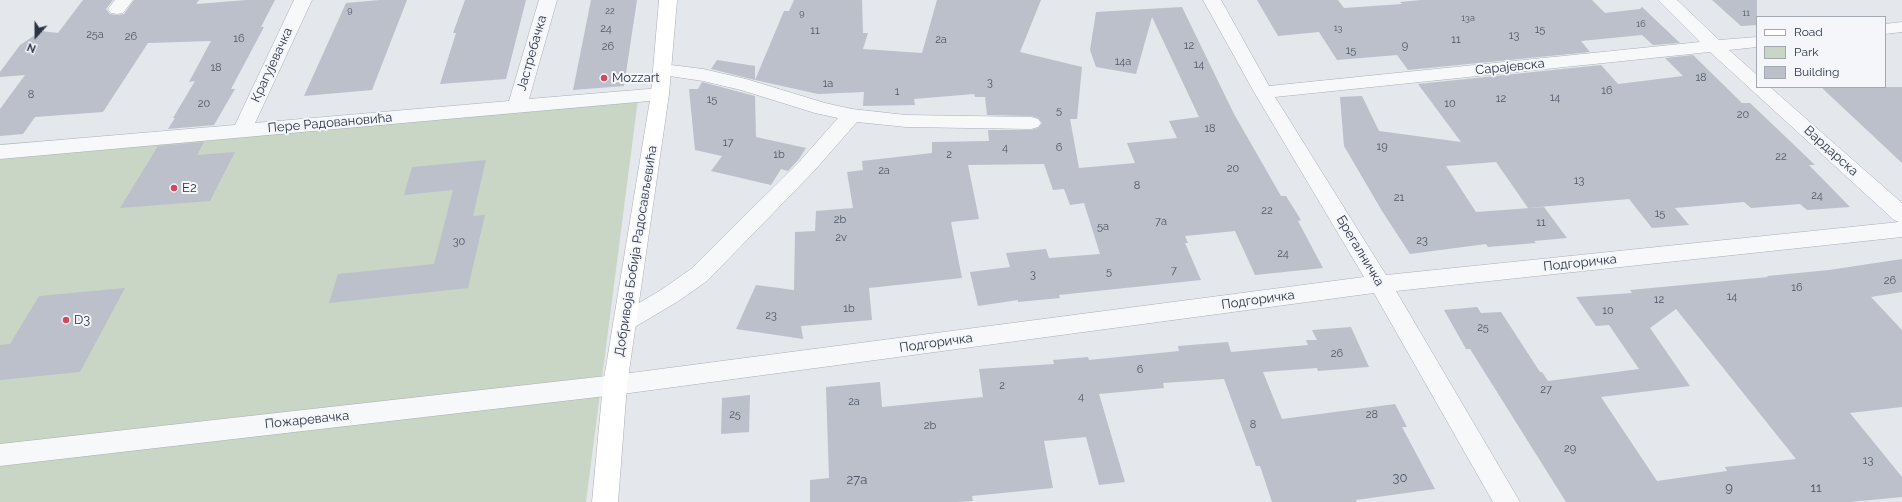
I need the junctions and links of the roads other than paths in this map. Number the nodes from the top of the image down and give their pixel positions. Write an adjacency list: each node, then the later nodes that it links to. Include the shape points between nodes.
1 (303, 0): 18 (street, Крагујевачка)
2 (548, 0): 15 (street, Јастребачка)
3 (668, 0): 10 (street, Добривоја Бобија Радосављевића)
4 (1212, 0): 13 (street, Брегалничка)
5 (1667, 0): 9 (street)
6 (1902, 27): 7 (street)
7 (1886, 29)
8 (1756, 42): 9 (street, Сарајевска)
9 (1714, 46): 11 (street); 13 (street, Сарајевска)
10 (663, 70): 14 (street, Добривоја Бобија Радосављевића); 16 (street, via 703,75 746,85 822,109)
11 (1756, 84)
12 (1760, 88): 20 (street, Вардарска)
13 (1263, 92): 22 (street, Брегалничка)
14 (660, 94): 15 (street, Пере Радовановића); 23 (street, Добривоја Бобија Радосављевића)
15 (517, 107): 18 (street, Пере Радовановића)
16 (852, 115): 17 (street, via 906,121); 23 (street, via 807,166 699,275)
17 (1031, 123)
18 (242, 131): 19 (street, Пере Радовановића)
19 (0, 152)
20 (1902, 215)
21 (1902, 229): 22 (street, Подгоричка)
22 (1380, 284): 24 (street, Подгоричка); 27 (street, Брегалничка)
23 (625, 322): 24 (street, Добривоја Бобија Радосављевића)
24 (615, 385): 25 (street, Пожаревачка); 26 (street, Добривоја Бобија Радосављевића)
25 (0, 455)
26 (605, 502)
27 (1507, 502)

